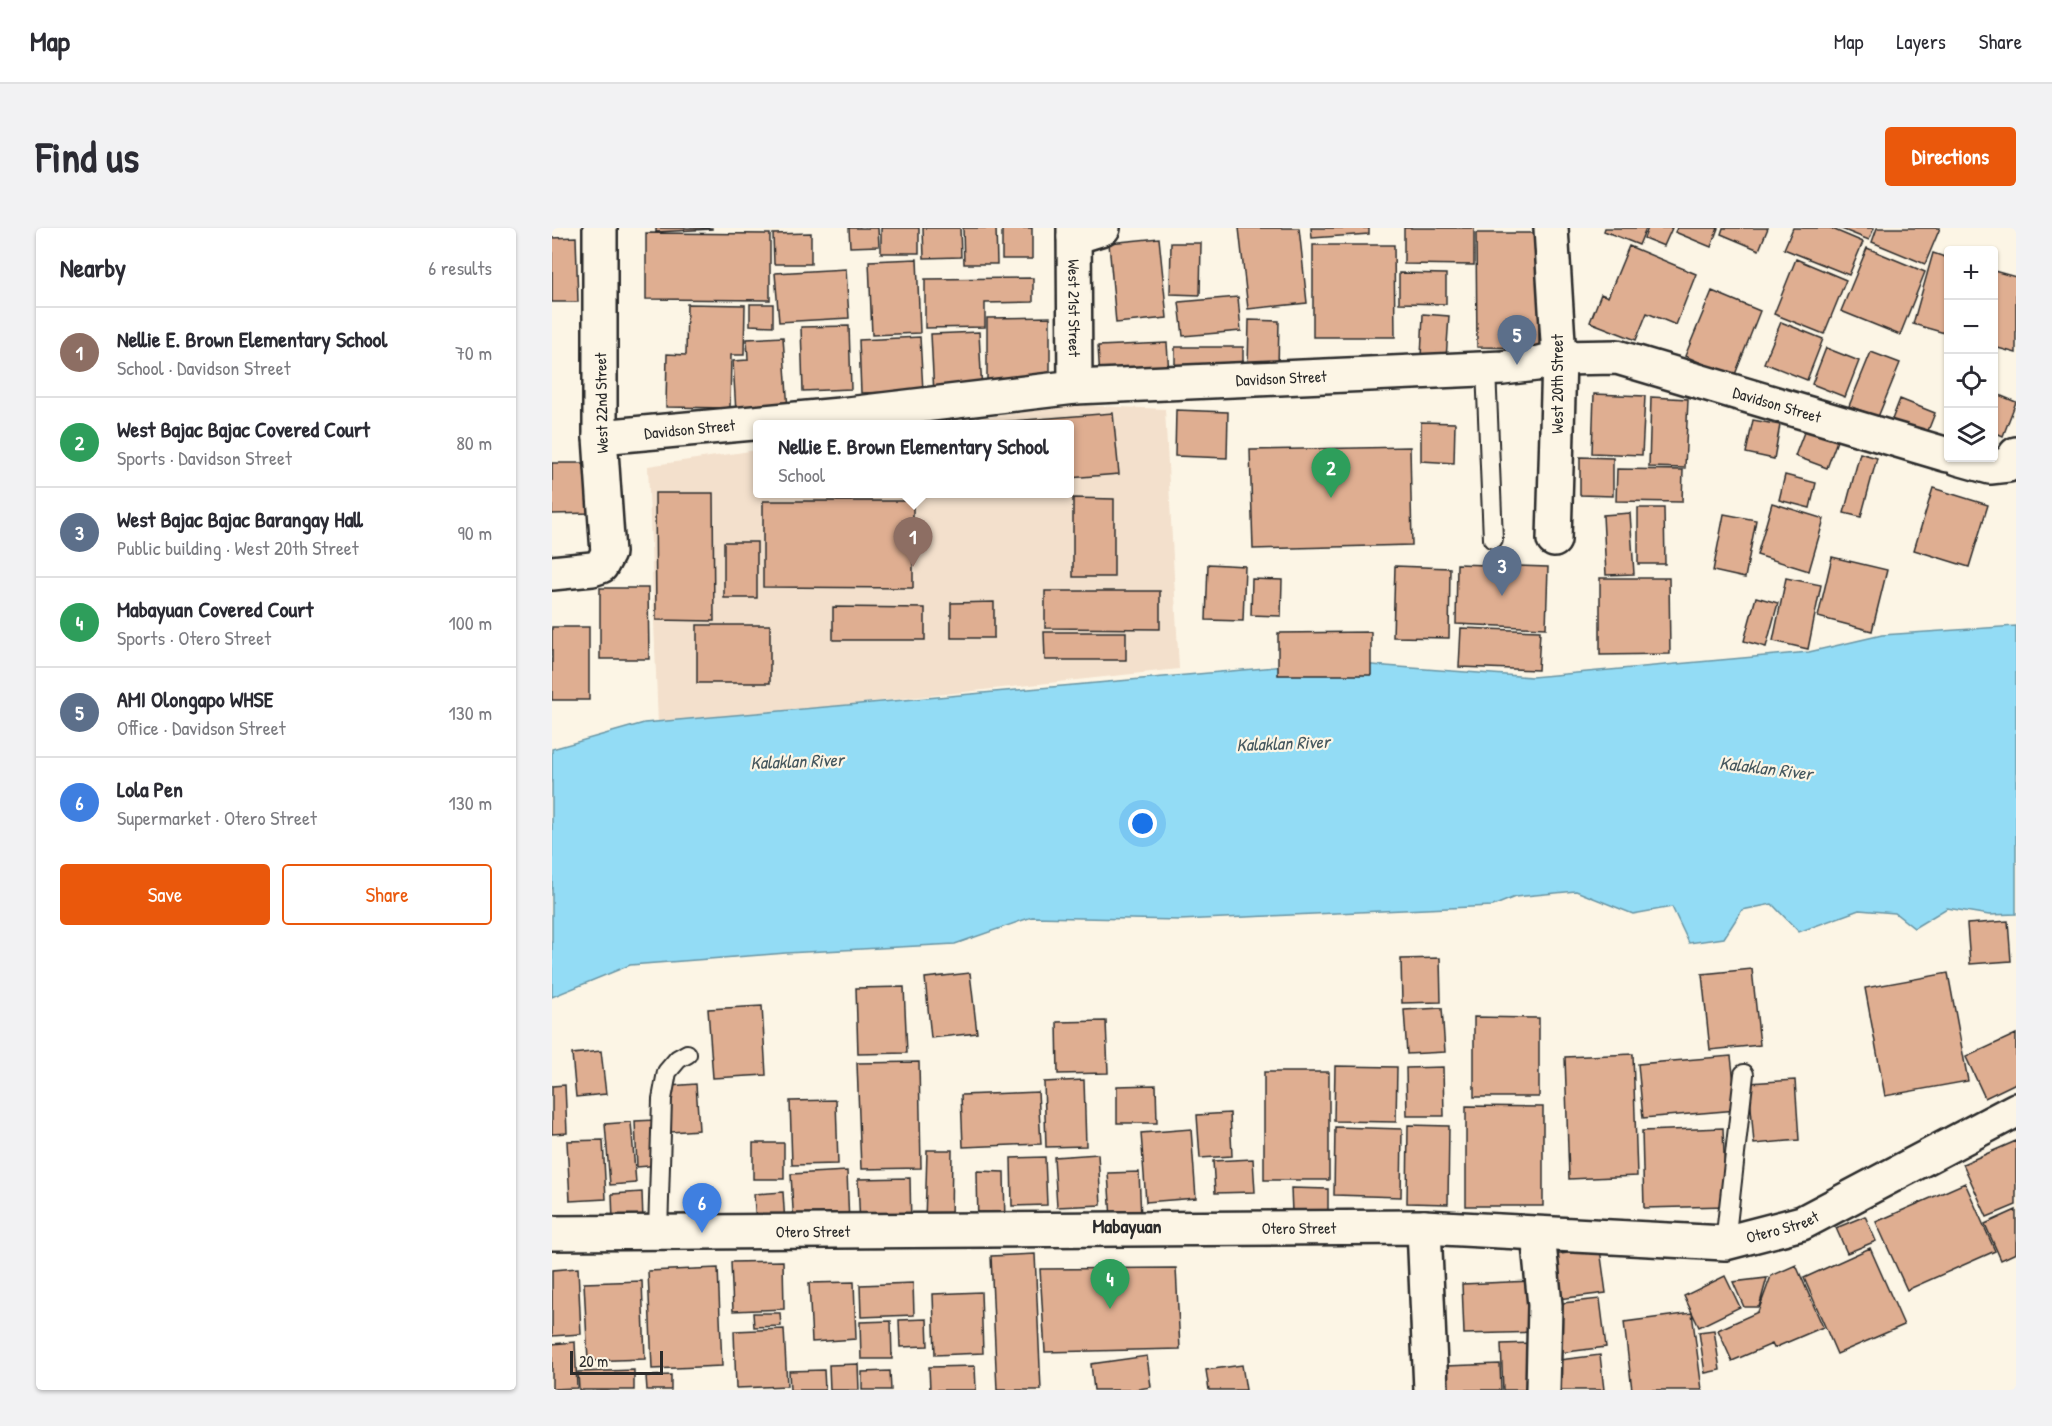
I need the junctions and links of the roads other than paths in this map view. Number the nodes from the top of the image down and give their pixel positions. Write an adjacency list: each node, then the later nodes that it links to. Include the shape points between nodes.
1 (600, 228): 9 (street, West 22nd Street)
2 (1551, 228): 4 (street, West 20th Street)
3 (1084, 231): 6 (street, West 21st Street)
4 (1559, 358): 5 (street, Davidson Street); 10 (street, Davidson Street, via 1617,357); 14 (street, West 20th Street)
5 (1486, 369): 6 (street, Davidson Street); 13 (lane)
6 (1075, 387): 7 (street, Davidson Street)
7 (841, 420)
8 (753, 426): 9 (street, Davidson Street)
9 (600, 436): 15 (street, West 22nd Street, via 608,553 601,566)
10 (1944, 453)
11 (2012, 460): 12 (street, via 1990,467)
12 (1972, 462)
13 (1492, 539)
14 (1554, 540)
15 (552, 573)
16 (687, 1054): 20 (lane, via 667,1072 662,1099)
17 (1744, 1074): 23 (lane)
18 (2016, 1110): 23 (street, Otero Street, via 1802,1223)
19 (1424, 1227): 20 (street, Otero Street); 22 (street, Otero Street); 24 (street)
20 (658, 1232): 21 (street, Otero Street)
21 (552, 1233)
22 (1538, 1234): 23 (street, Otero Street); 25 (street, via 1545,1305)
23 (1725, 1243)
24 (1431, 1390)
25 (1543, 1390)

